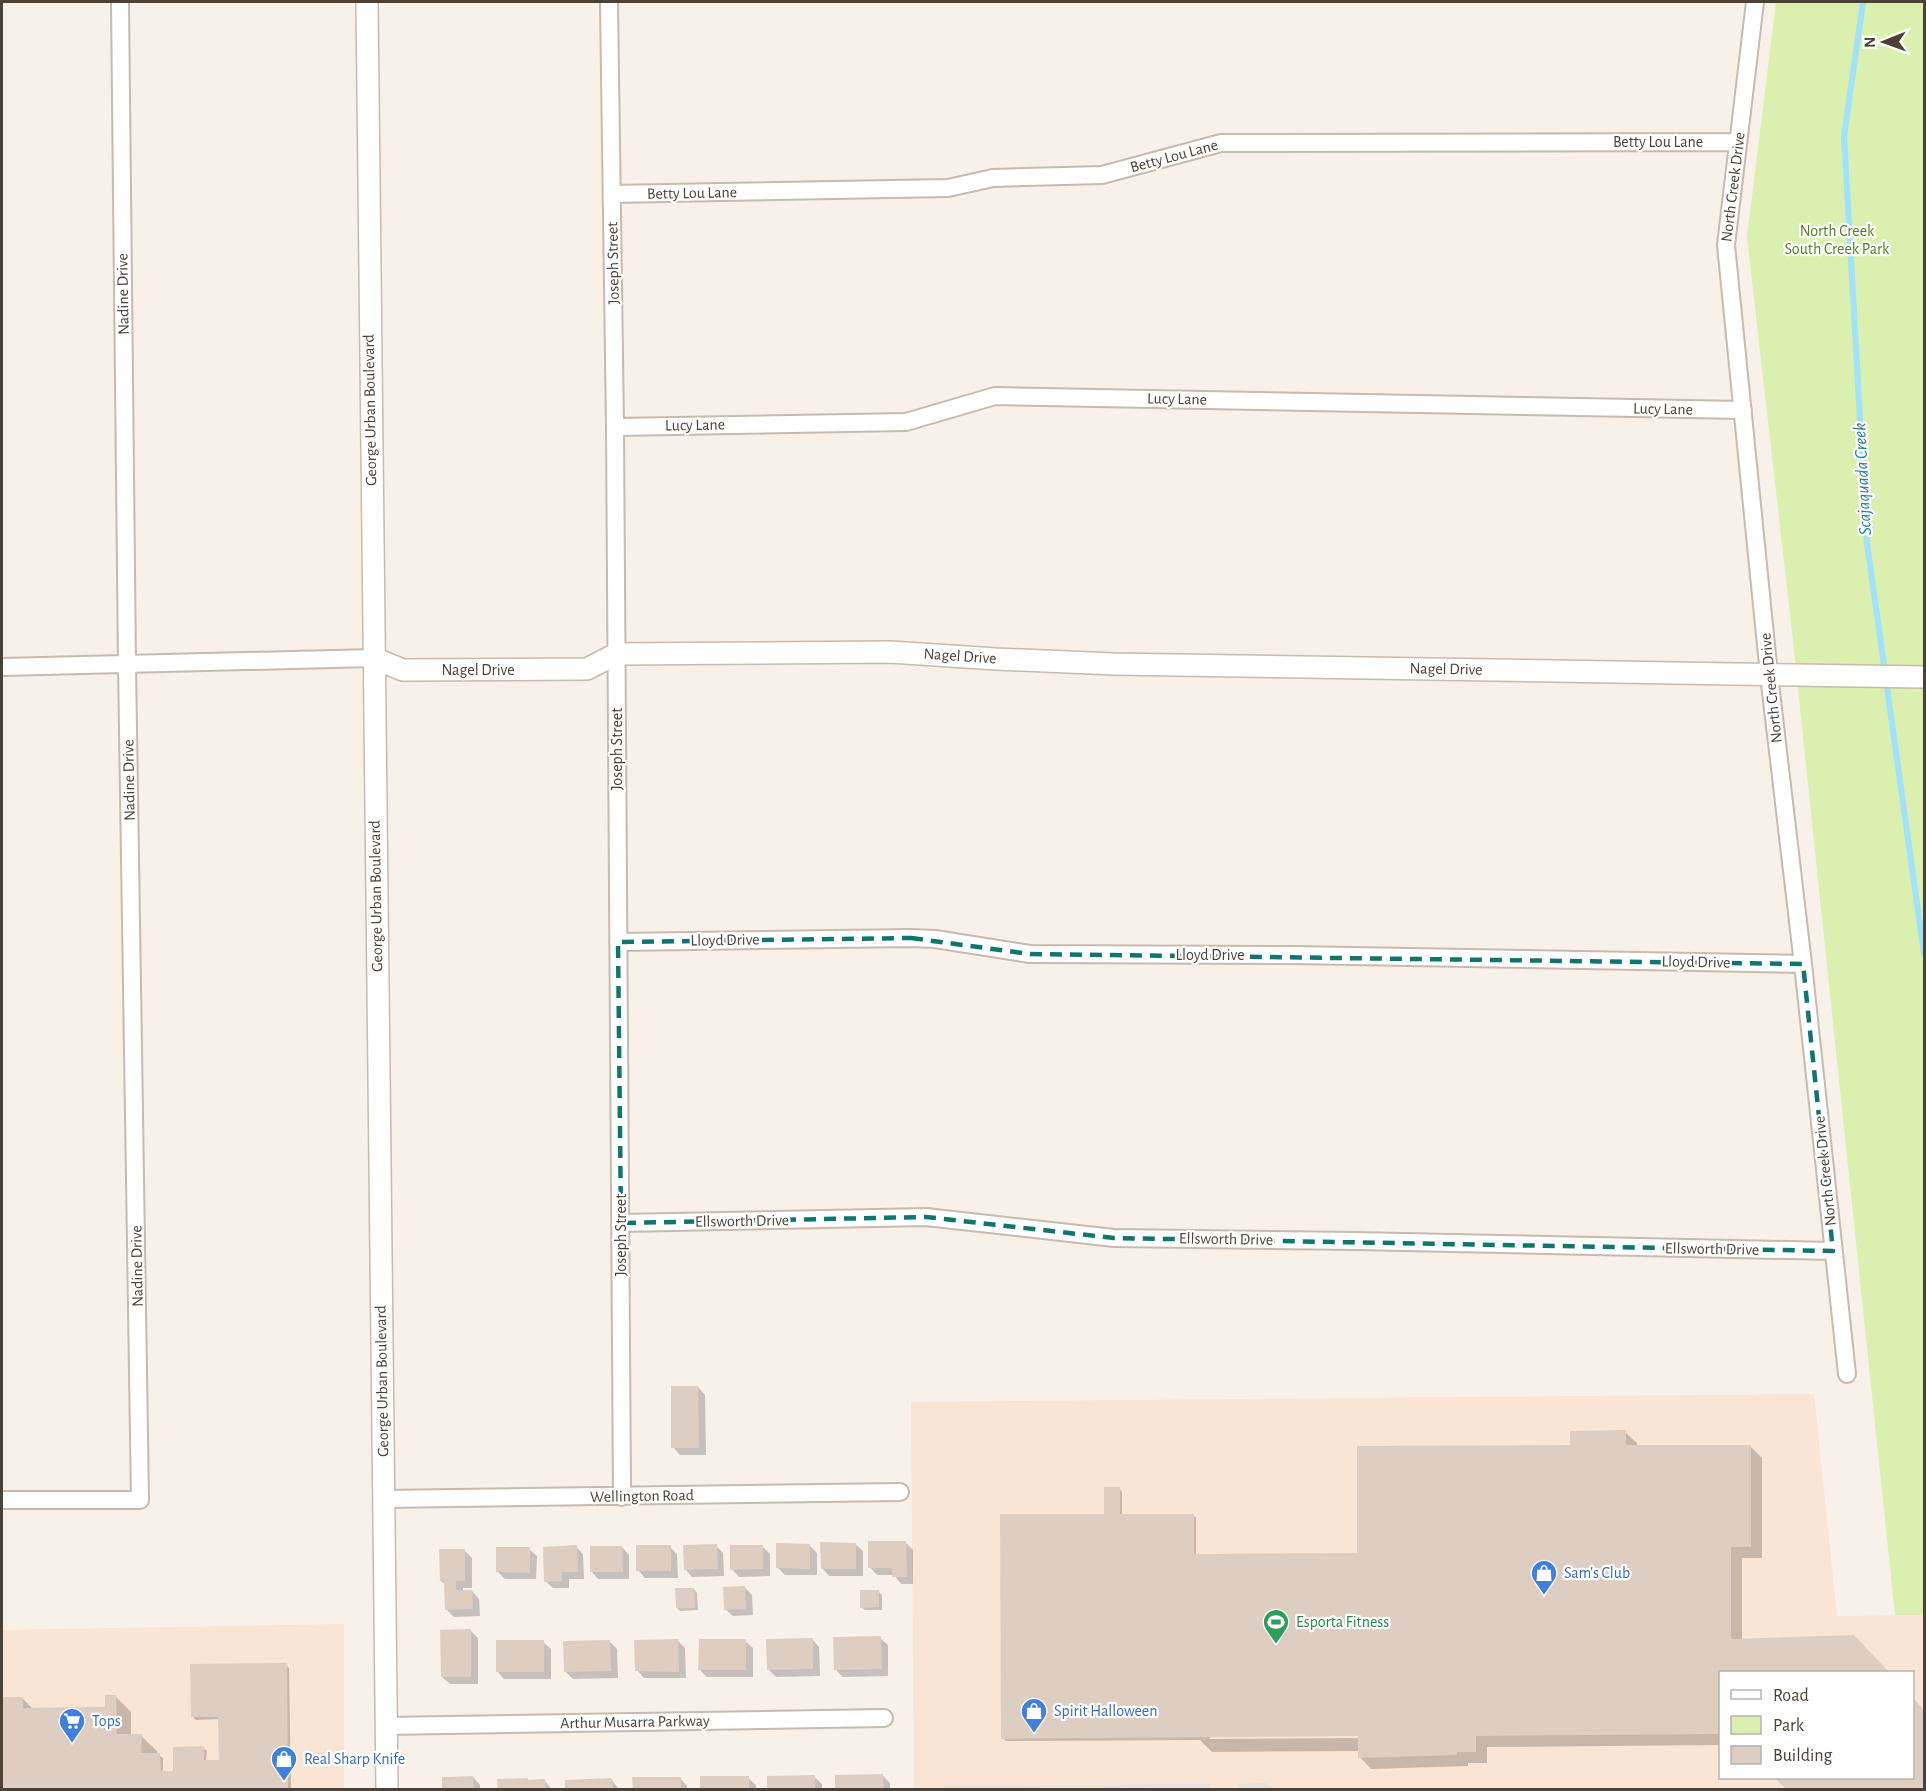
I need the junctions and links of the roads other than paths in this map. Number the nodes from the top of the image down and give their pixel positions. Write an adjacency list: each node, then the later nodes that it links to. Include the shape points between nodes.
1 (120, 2): 11 (street, Nadine Drive)
2 (366, 2): 10 (street, George Urban Boulevard)
3 (609, 2): 6 (street, Joseph Street)
4 (1755, 2): 5 (street, North Creek Drive)
5 (1738, 142): 6 (street, Betty Lou Lane, via 1221,143 1102,175 993,178 948,188); 7 (street, North Creek Drive, via 1726,245)
6 (612, 194): 8 (street, Joseph Street)
7 (1743, 410): 8 (street, Lucy Lane, via 995,396 906,422); 13 (street, North Creek Drive)
8 (615, 427): 9 (street, Joseph Street)
9 (616, 654): 10 (street, Nagel Drive, via 587,669 403,670); 13 (street, Nagel Drive, via 890,652 1114,664); 15 (street, Joseph Street)
10 (373, 658): 11 (street, Nagel Drive); 23 (street, George Urban Boulevard)
11 (127, 664): 12 (street, Nagel Drive); 22 (street, Nadine Drive, via 140,1500)
12 (2, 667)
13 (1769, 675): 14 (street, Nagel Drive); 16 (street, North Creek Drive)
14 (1917, 677)
15 (618, 942): 16 (street, Lloyd Drive, via 911,938 1030,954); 17 (street, Joseph Street)
16 (1803, 964): 18 (street, North Creek Drive)
17 (621, 1223): 18 (street, Ellsworth Drive, via 926,1217 1114,1238); 21 (street, Joseph Street)
18 (1833, 1251): 19 (street, North Creek Drive)
19 (1847, 1374)
20 (900, 1492): 21 (street, Wellington Road)
21 (622, 1497): 23 (street, Wellington Road)
22 (2, 1500)
23 (383, 1500): 25 (street, George Urban Boulevard)
24 (884, 1718): 25 (street, Arthur Musarra Parkway)
25 (386, 1726): 26 (street, George Urban Boulevard)
26 (387, 1790)

